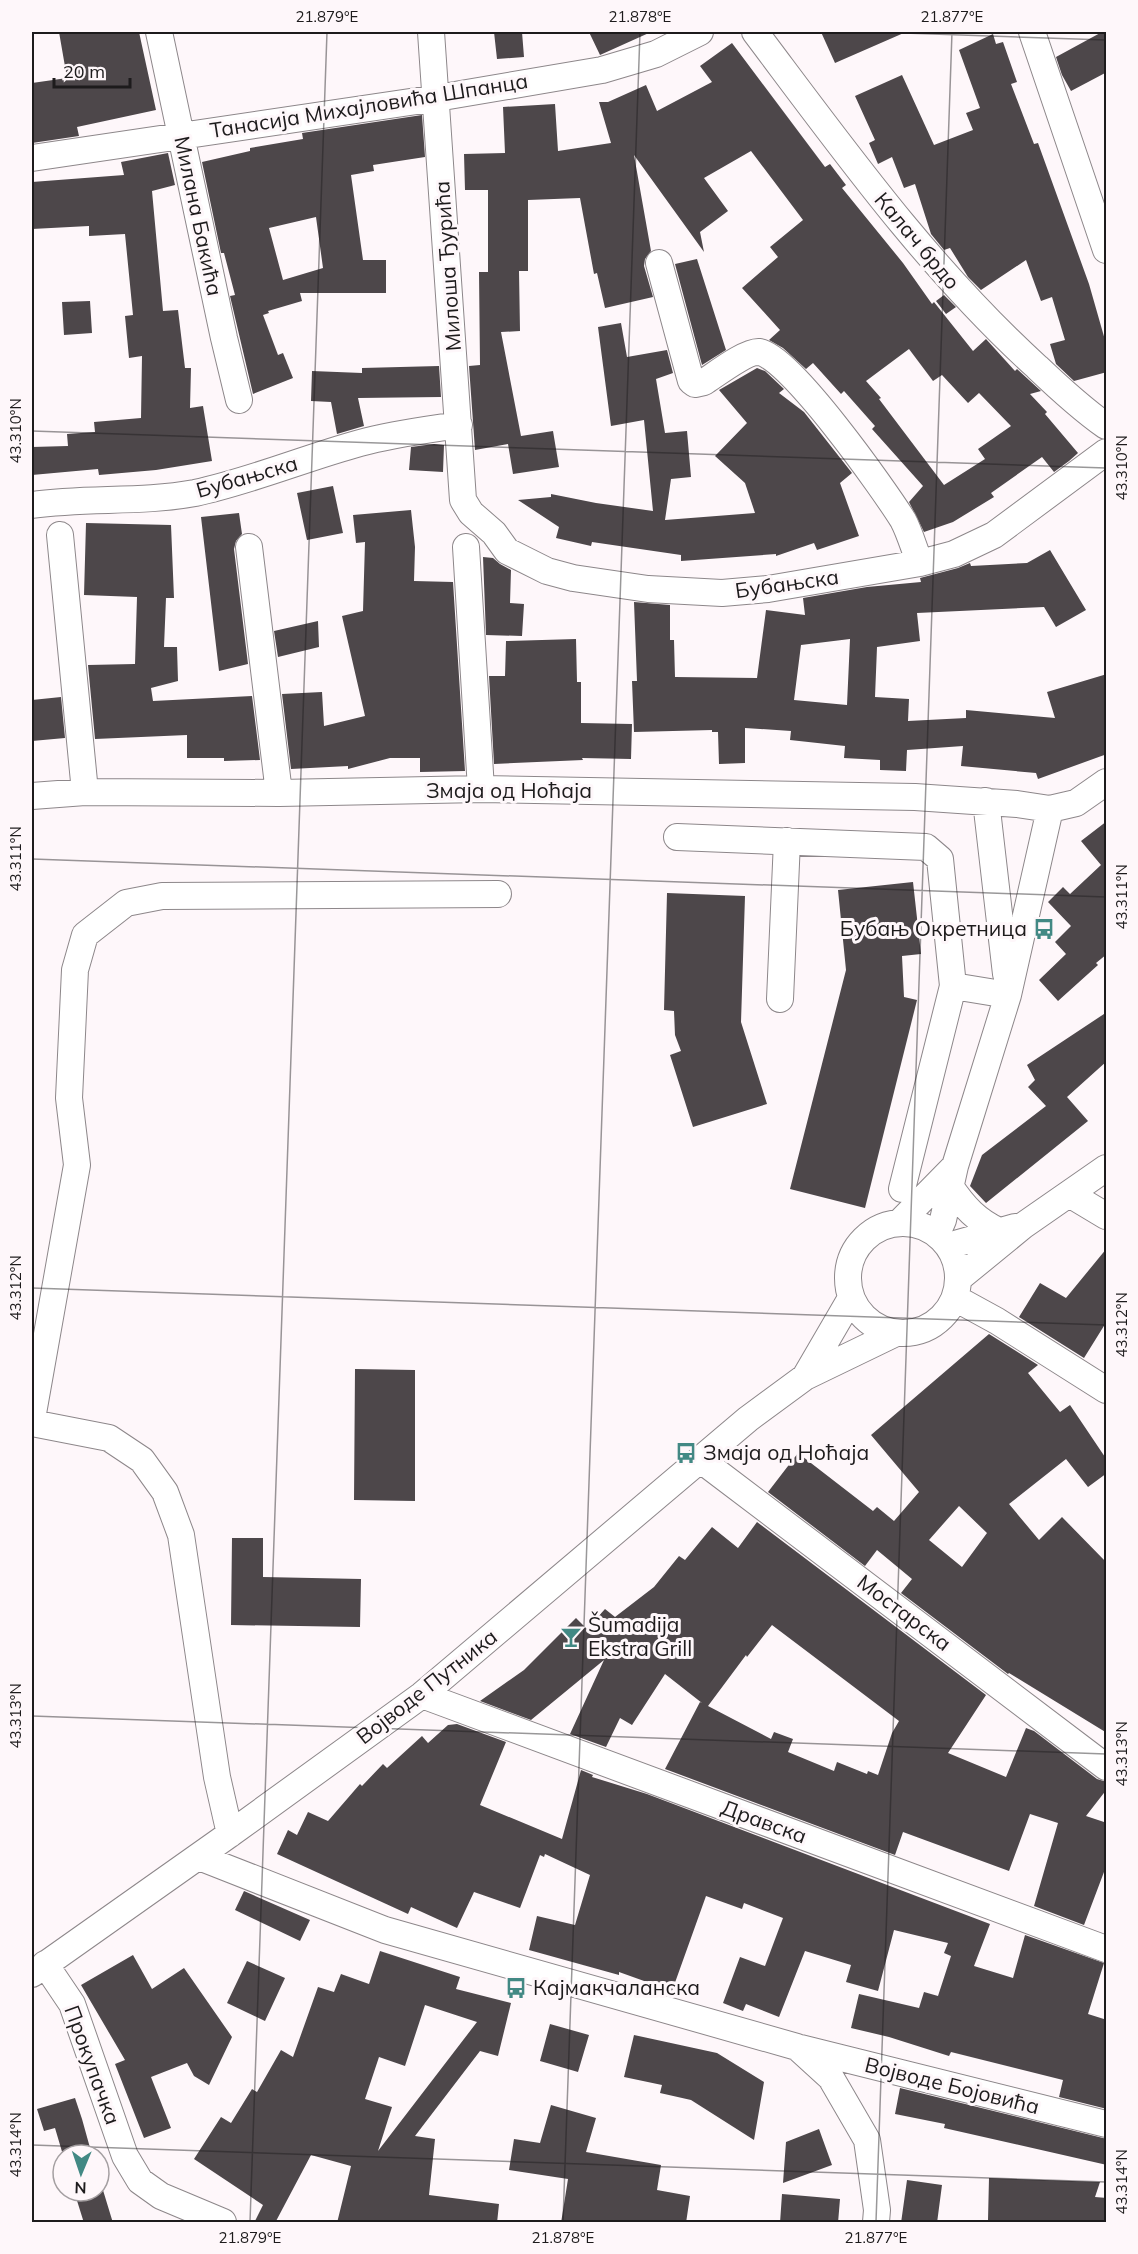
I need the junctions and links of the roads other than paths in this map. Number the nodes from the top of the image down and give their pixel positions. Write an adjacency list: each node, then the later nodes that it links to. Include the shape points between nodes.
1 (159, 32): 7 (street, Милана Бакића)
2 (431, 32): 6 (street, Милоша Ђурића)
3 (699, 32): 6 (street, Танасија Михајловића Шпанца, via 628,64)
4 (755, 32): 13 (street, Калач брдо, via 890,212 941,271 1005,339)
5 (1032, 32): 9 (street)
6 (437, 98): 7 (street, Танасија Михајловића Шпанца); 12 (street, Милоша Ђурића)
7 (181, 135): 8 (street, Танасија Михајловића Шпанца); 11 (street, Милана Бакића)
8 (32, 158)
9 (1107, 250)
10 (659, 263): 20 (street, via 691,381 704,382 751,353 764,353 772,359 861,459 904,522)
11 (239, 400)
12 (459, 425): 15 (street, Милоша Ђурића); 16 (street, Бубањска, via 392,435 194,493)
13 (1107, 426)
14 (1107, 452): 20 (street, Бубањска, via 994,535 954,555)
15 (463, 500): 20 (street, Бубањска, via 507,551 523,560 573,578 648,589 722,593 768,589)
16 (32, 505)
17 (60, 535): 23 (street)
18 (466, 547): 22 (street)
19 (249, 548): 24 (street)
20 (920, 563)
21 (1107, 782): 27 (street, via 1076,803)
22 (481, 789): 24 (street, Змаја од Ноћаја); 26 (street, Змаја од Ноћаја)
23 (85, 792): 24 (street, Змаја од Ноћаја); 25 (street, Змаја од Ноћаја)
24 (279, 793)
25 (32, 796)
26 (986, 801): 27 (street, Змаја од Ноћаја); 32 (street)
27 (1050, 809): 32 (street)
28 (676, 837): 29 (street)
29 (787, 841): 31 (street, via 926,847 940,859); 33 (street)
30 (498, 894): 48 (street, via 162,896 126,903 85,935 75,970 69,1098 77,1165)
31 (953, 986): 32 (street); 36 (street)
32 (1008, 995): 35 (street)
33 (780, 999)
34 (1107, 1168): 37 (street, Војводе Путника)
35 (953, 1176): 39 (street); 41 (street, via 970,1213); 42 (street, via 943,1220)
36 (902, 1189)
37 (1071, 1194): 38 (street); 40 (street, Војводе Путника)
38 (1107, 1216)
39 (899, 1223): 42 (street, via 923,1226); 44 (street, via 867,1235 856,1248 847,1281)
40 (1024, 1225): 41 (street, Војводе Путника); 43 (street, Војводе Путника)
41 (999, 1232): 42 (street, Војводе Путника)
42 (943, 1240): 43 (street, via 957,1267)
43 (956, 1289): 45 (street, Војводе Путника, via 945,1314 931,1326); 47 (street, via 997,1321)
44 (851, 1298): 45 (street, via 861,1315 877,1327); 46 (street, Војводе Путника)
45 (896, 1333): 46 (street, Војводе Путника)
46 (805, 1377): 49 (street, Војводе Путника)
47 (1107, 1390)
48 (32, 1421): 52 (street, via 109,1438 142,1460 165,1492 182,1535)
49 (701, 1460): 50 (street, Војводе Путника); 51 (street, Мостарска)
50 (422, 1695): 52 (street, Војводе Путника); 54 (street, Дравска)
51 (1107, 1767)
52 (230, 1834): 53 (street, Војводе Путника)
53 (199, 1857): 55 (street, Војводе Путника); 56 (street, via 385,1930)
54 (1107, 1949)
55 (38, 1969): 58 (street, Прокупачка, via 72,2004 125,2156 140,2181 161,2196)
56 (797, 2047): 57 (street, Војводе Бојовића); 59 (street, via 831,2078 867,2140)
57 (1107, 2124)
58 (223, 2223)
59 (876, 2223)

